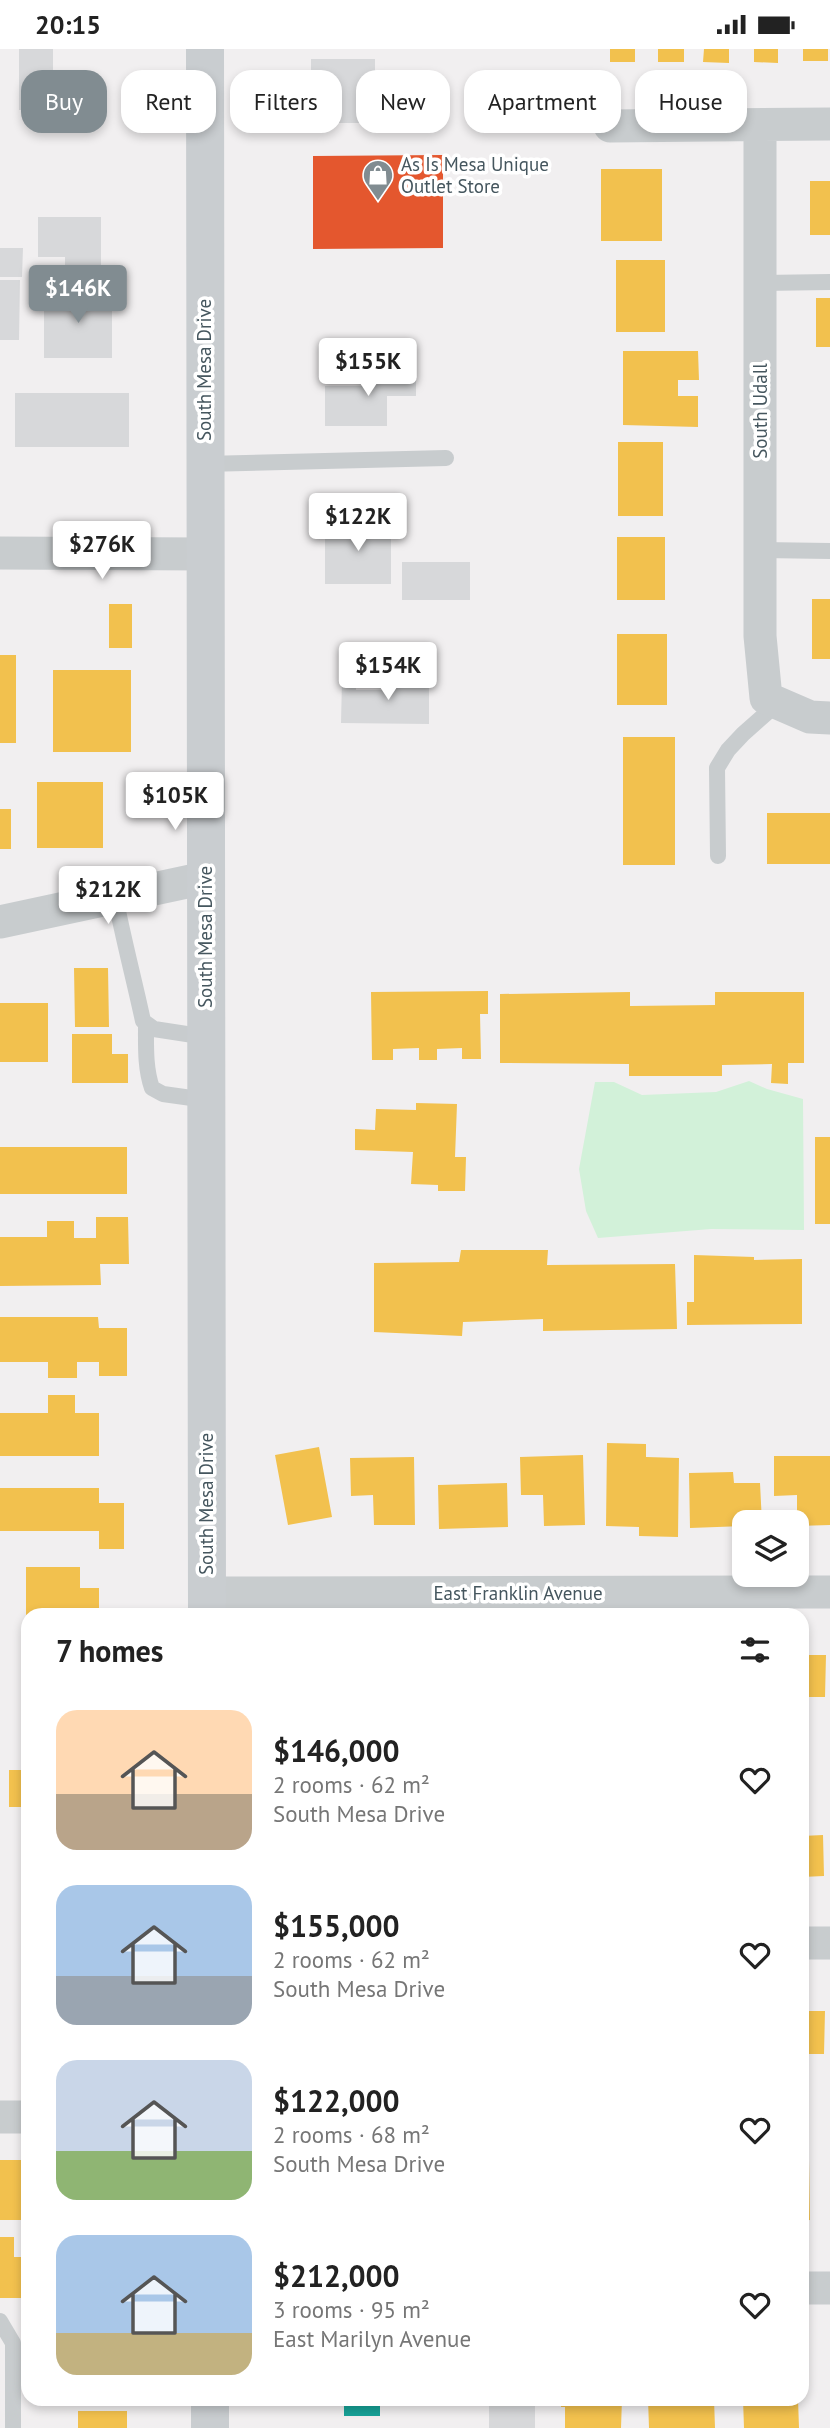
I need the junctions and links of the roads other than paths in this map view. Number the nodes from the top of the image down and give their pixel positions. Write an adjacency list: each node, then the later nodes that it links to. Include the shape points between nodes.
1 (205, 49): 8 (main road, South Mesa Drive)
2 (830, 124): 3 (street)
3 (760, 125): 4 (street); 6 (street, South Udall)
4 (621, 126)
5 (830, 282): 6 (lane)
6 (761, 283): 9 (street, South Udall)
7 (446, 458): 8 (lane)
8 (204, 464): 12 (main road, South Mesa Drive)
9 (760, 550): 10 (lane); 13 (street, South Udall, via 760,636)
10 (830, 551)
11 (0, 553): 12 (street)
12 (204, 554): 16 (main road, South Mesa Drive)
13 (772, 700): 14 (street, via 810,717); 15 (lane, via 716,768)
14 (830, 718)
15 (718, 856)
16 (205, 878): 17 (street); 20 (main road, South Mesa Drive)
17 (115, 896): 18 (street); 19 (lane)
18 (0, 922)
19 (146, 1024): 20 (lane); 21 (lane, via 152,1088)
20 (206, 1037): 21 (main road, South Mesa Drive)
21 (206, 1100): 23 (main road, South Mesa Drive)
22 (830, 1592): 23 (street, East Franklin Avenue)
23 (207, 1604)
24 (809, 1943): 25 (street)
25 (830, 1943)
26 (0, 2117): 27 (street)
27 (21, 2117)
28 (809, 2288): 29 (street)
29 (830, 2288)
30 (0, 2321): 32 (lane, via 13,2343)
31 (210, 2406): 33 (main road)
32 (13, 2428)
33 (210, 2428)

